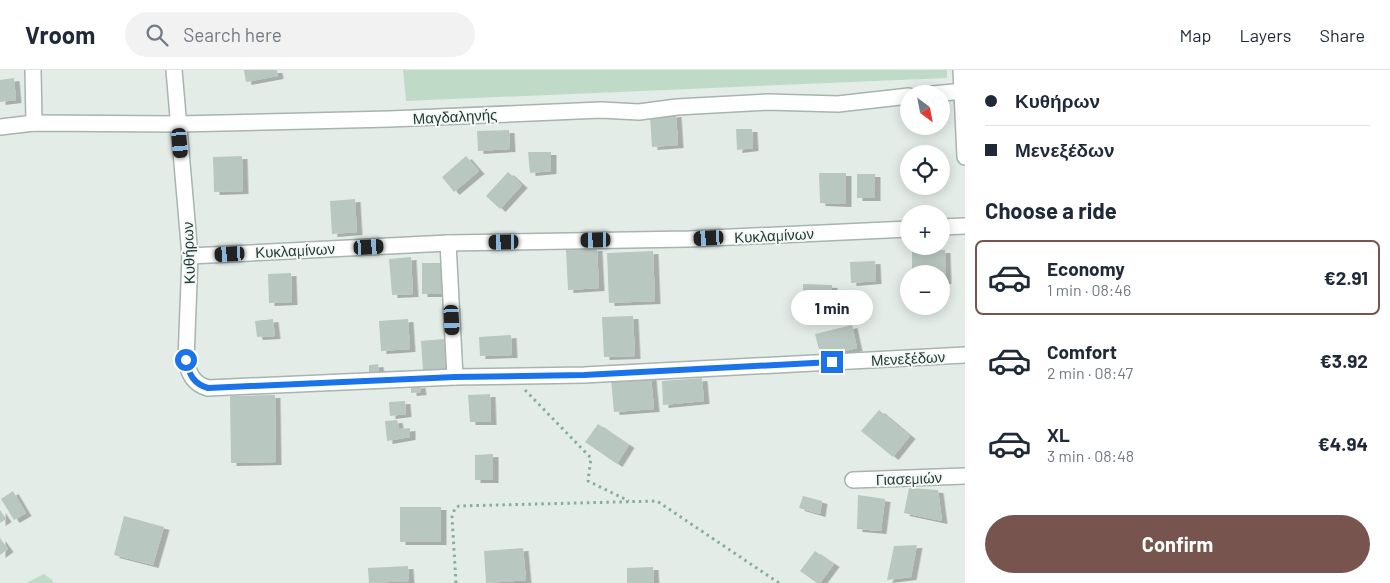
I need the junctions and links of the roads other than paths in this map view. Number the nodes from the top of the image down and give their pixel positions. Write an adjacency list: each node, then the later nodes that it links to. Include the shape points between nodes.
1 (33, 70): 7 (street)
2 (174, 70): 8 (street, Κυθήρων)
3 (961, 70): 4 (street)
4 (963, 90): 5 (street); 10 (street)
5 (950, 92)
6 (900, 97): 8 (street, Μαγδαληνής, via 838,104 768,102 638,112 601,110)
7 (34, 123): 8 (street, Μαγδαληνής); 9 (street, Μαγδαληνής)
8 (178, 124): 15 (street, Κυθήρων)
9 (0, 127)
10 (965, 157)
11 (965, 226): 12 (street)
12 (950, 227)
13 (900, 229): 14 (street, Κυκλαμίνων, via 689,239)
14 (448, 243): 15 (street, Κυκλαμίνων); 17 (street)
15 (190, 256): 18 (street, Κυθήρων, via 186,360)
16 (965, 355): 17 (street, Μενεξέδων, via 584,375)
17 (455, 377): 18 (street, Μενεξέδων, via 208,388)
18 (193, 380)
19 (965, 476): 20 (street, Γιασεμιών)
20 (853, 480)

